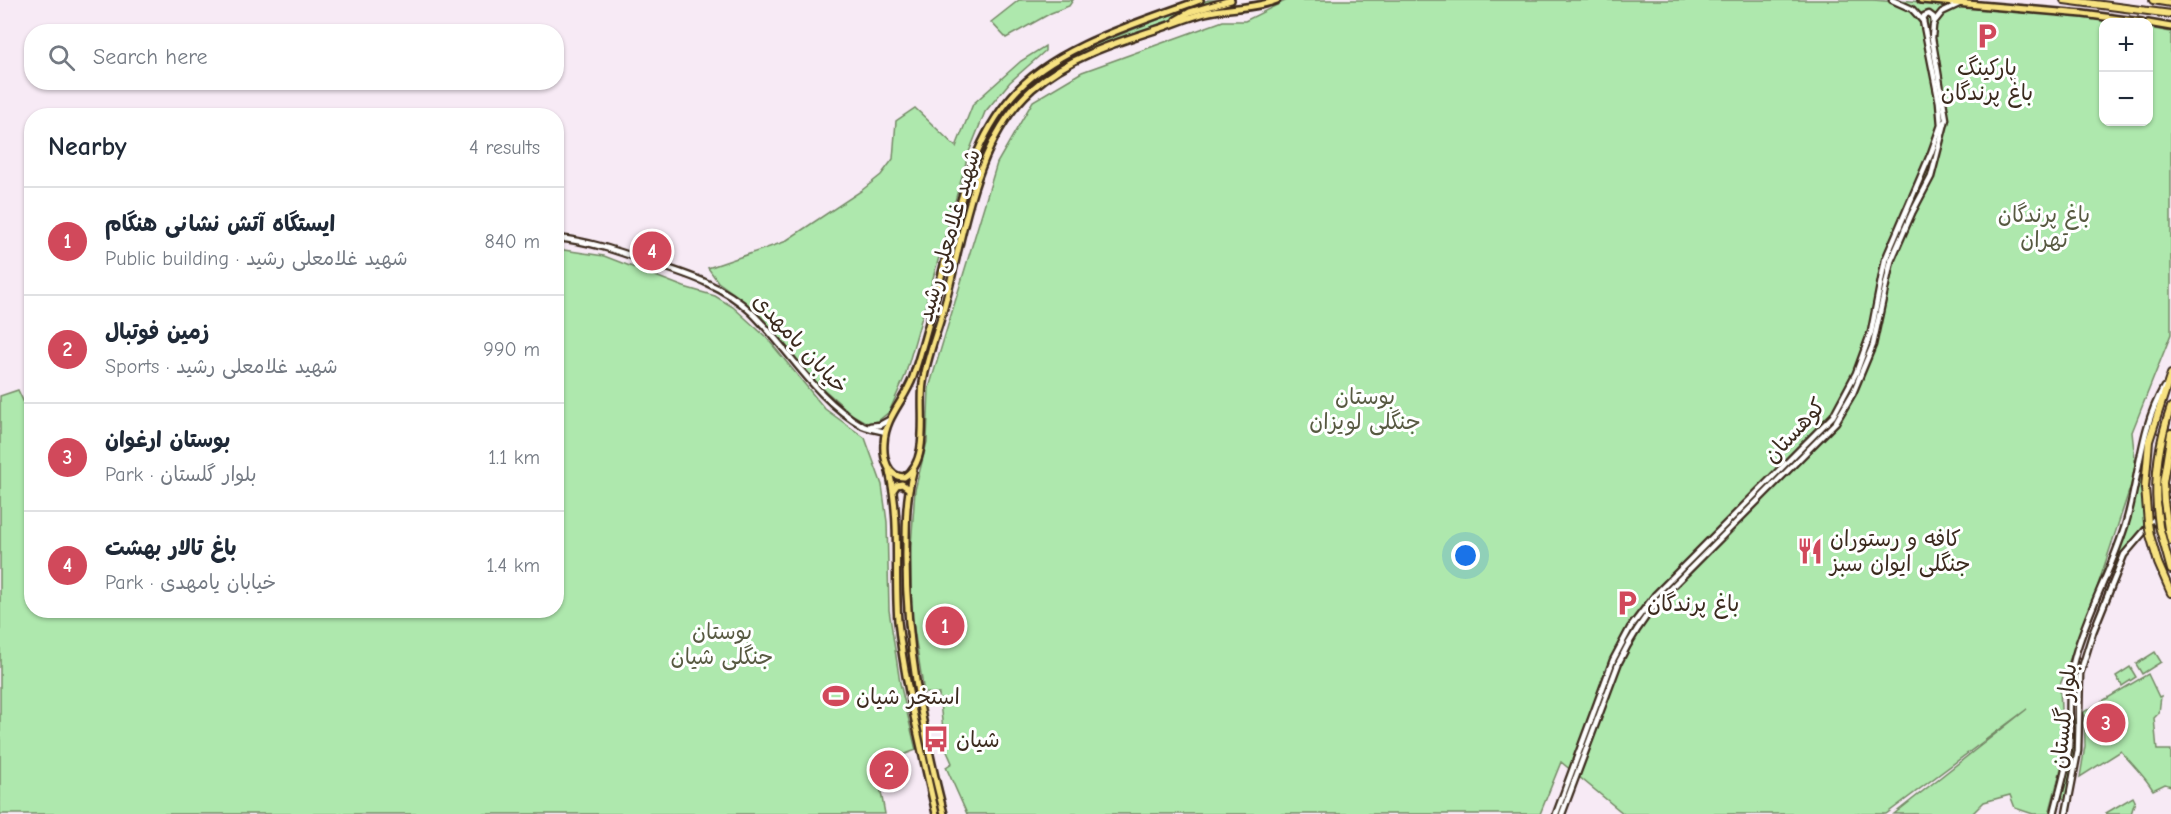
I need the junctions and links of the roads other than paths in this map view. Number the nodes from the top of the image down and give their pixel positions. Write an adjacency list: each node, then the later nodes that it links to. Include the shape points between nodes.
1 (1200, 0): 22 (main road, شهید غلامعلی رشید, via 1093,41 1053,61 1025,81 1001,109 969,170 917,365 906,394)
2 (1231, 0): 16 (main road, via 1190,12)
3 (1277, 0): 16 (main road, شهید غلامعلی رشید, via 1207,13)
4 (1892, 0): 12 (main road, via 1912,9)
5 (1921, 0): 8 (main road)
6 (2064, 0): 10 (highway)
7 (2153, 0): 9 (highway)
8 (1961, 3): 11 (main road); 13 (main road)
9 (2171, 3)
10 (2171, 14)
11 (2112, 18)
12 (1923, 21): 13 (main road, via 1929,14); 17 (main road, کوهستان, via 1941,116)
13 (1934, 22): 18 (main road, کوهستان, via 1932,38 1946,119)
14 (2153, 24): 15 (main road)
15 (2171, 27)
16 (1162, 28): 26 (main road, شهید غلامعلی رشید, via 1096,51 1060,69 1031,90 1000,129 977,181 930,354 923,383 922,442)
17 (1918, 183): 18 (main road); 38 (main road, کوهستان, via 1885,260 1871,332 1842,403 1644,609 1613,660)
18 (1928, 186): 38 (main road, کوهستان, via 1891,261 1873,345 1848,404 1831,427 1643,620 1619,662)
19 (564, 239): 23 (main road, خیابان یامهدی, via 603,246 698,278 733,296 766,328 813,385)
20 (2170, 376): 32 (main road, بلوار گلستان, via 2145,433 2130,509); 35 (highway, bridge, via 2149,441 2145,488 2150,535)
21 (2171, 407): 33 (highway, bridge, via 2161,438 2155,493)
22 (889, 420): 23 (main road, via 880,425); 24 (main road, شهید غلامعلی رشید)
23 (862, 425): 24 (main road, خیابان یامهدی)
24 (885, 432): 27 (main road, via 884,451)
25 (2171, 433): 30 (highway, via 2163,483)
26 (914, 467): 27 (main road, via 904,477); 29 (main road)
27 (889, 469): 28 (main road)
28 (894, 489): 29 (main road, via 900,484); 41 (main road, via 899,625)
29 (909, 489): 42 (main road, via 905,580 909,624 927,740)
30 (2167, 501): 31 (highway, bridge); 34 (main road, بلوار گلستان, via 2124,555)
31 (2171, 541)
32 (2108, 570): 34 (main road); 36 (main road, بلوار گلستان, via 2074,659)
33 (2171, 570)
34 (2116, 575): 37 (main road, بلوار گلستان, via 2080,674)
35 (2171, 593)
36 (2069, 716): 37 (main road); 39 (main road, بلوار گلستان, via 2068,751)
37 (2079, 716): 40 (main road, بلوار گلستان, via 2078,751)
38 (1583, 750): 43 (main road, کوهستان); 44 (main road, کوهستان)
39 (2058, 799): 40 (main road); 45 (main road, بلوار گلستان)
40 (2069, 802): 46 (main road, بلوار گلستان)
41 (936, 814)
42 (944, 814)
43 (1556, 814)
44 (1562, 814)
45 (2054, 814)
46 (2067, 814)

